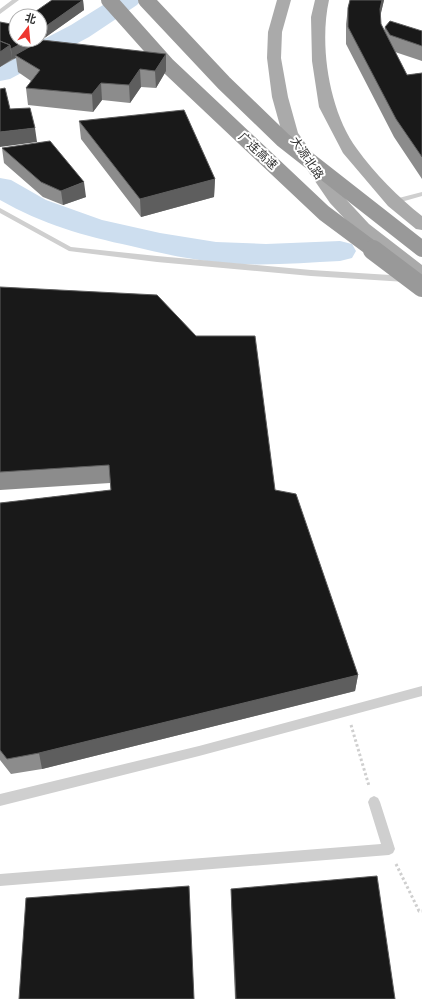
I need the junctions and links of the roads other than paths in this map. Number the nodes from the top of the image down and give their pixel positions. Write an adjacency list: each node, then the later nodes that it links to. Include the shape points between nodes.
1 (16, 0): 6 (lane)
2 (109, 0): 14 (highway, 广连高速, bridge, via 167,65 324,213)
3 (146, 0): 11 (highway, 广连高速, bridge, via 224,83 283,140)
4 (284, 0): 12 (main road, 大源北路, via 275,32 274,58 280,97 290,133 336,199 363,228)
5 (322, 0): 8 (main road, via 318,17 319,61 327,107 348,150)
6 (0, 12)
7 (422, 194): 8 (lane)
8 (394, 202): 10 (main road)
9 (0, 210): 13 (lane, via 69,249 311,273)
10 (422, 225)
11 (422, 249)
12 (422, 274)
13 (422, 280)
14 (422, 287)
15 (422, 691): 16 (lane, via 199,751)
16 (0, 800)
17 (374, 802): 18 (lane, via 389,849)
18 (0, 880)

